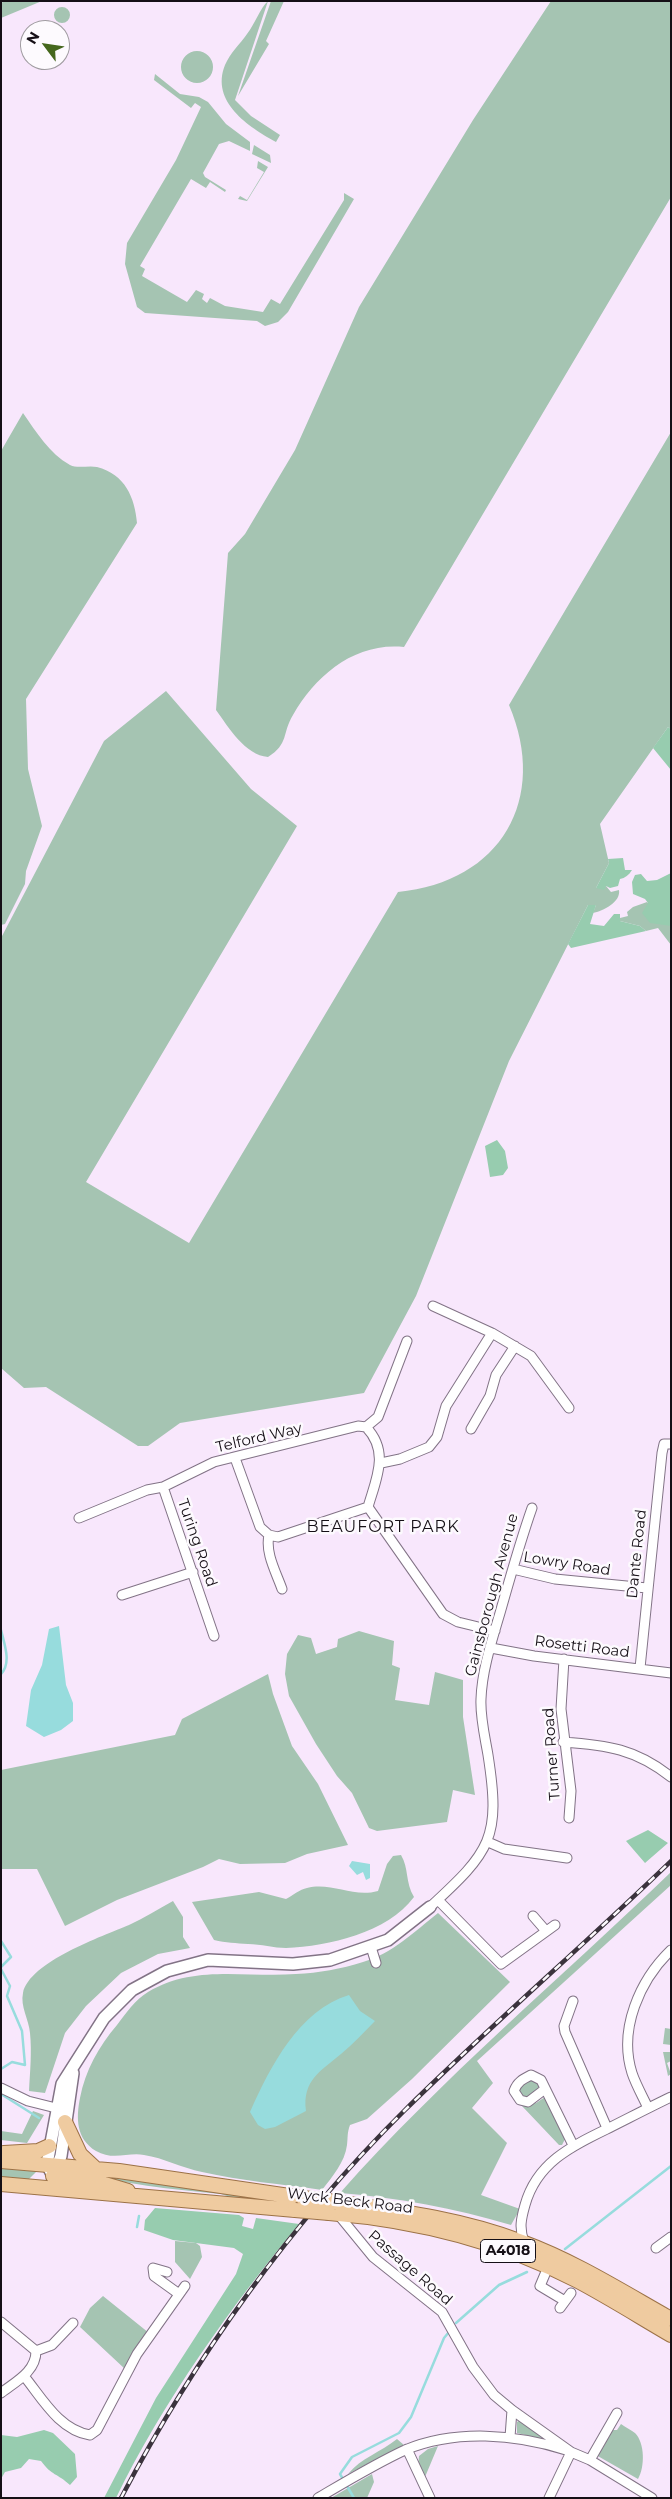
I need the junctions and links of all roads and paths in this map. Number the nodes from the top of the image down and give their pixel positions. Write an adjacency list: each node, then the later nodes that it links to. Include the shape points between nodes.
1 (433, 1306): 2 (street)
2 (492, 1333): 4 (street); 10 (street, via 446,1406 437,1437 429,1447)
3 (407, 1341): 6 (street, via 378,1417)
4 (515, 1346): 5 (street, via 531,1356 546,1373); 7 (street, via 496,1375 490,1396)
5 (569, 1408)
6 (366, 1427): 9 (street, Telford Way, via 358,1426); 10 (street, via 373,1434)
7 (472, 1430)
8 (667, 1444): 18 (street, Dante Road)
9 (235, 1458): 11 (street, Telford Way, via 214,1462); 15 (street, via 260,1527)
10 (381, 1463): 12 (street)
11 (162, 1487): 14 (street, Turing Road); 17 (street, Turing Road)
12 (368, 1507): 15 (street, via 278,1537); 21 (street, via 443,1614 458,1622)
13 (532, 1508): 16 (street, Gainsborough Avenue)
14 (79, 1518)
15 (269, 1535): 19 (street, via 269,1554)
16 (513, 1569): 18 (street, Lowry Road, via 555,1579); 21 (street, Gainsborough Avenue)
17 (193, 1572): 20 (street); 22 (street, Turing Road)
18 (647, 1588): 25 (street, Dante Road)
19 (282, 1589)
20 (122, 1595)
21 (495, 1631): 23 (street, Gainsborough Avenue)
22 (214, 1636)
23 (491, 1648): 24 (street, Rosetti Road); 30 (street, Gainsborough Avenue, via 481,1699 494,1805)
24 (564, 1659): 25 (street, Rosetti Road); 27 (street, Turner Road)
25 (640, 1668): 26 (street, Rosetti Road)
26 (671, 1673)
27 (563, 1742): 28 (street, via 593,1744 640,1756 658,1765); 29 (street, Turner Road, via 571,1791)
28 (671, 1777)
29 (569, 1818)
30 (488, 1842): 31 (street, via 504,1849); 32 (street, Gainsborough Avenue, via 462,1878)
31 (567, 1858)
32 (434, 1903): 35 (street, via 501,1964); 36 (street, Gainsborough Avenue, via 388,1940)
33 (533, 1916): 35 (street)
34 (554, 1925): 35 (street)
35 (546, 1931)
36 (371, 1947): 38 (street); 40 (street, Gainsborough Avenue, via 330,1960 307,1963 208,1960 167,1971 138,1986 118,2002 94,2031)
37 (671, 1950): 45 (street, via 648,1976 638,1994 631,2023 632,2072)
38 (376, 1963)
39 (573, 2001): 47 (street, via 565,2032)
40 (73, 2068): 44 (street, Gainsborough Avenue, via 62,2084); 46 (street, Gainsborough Avenue)
41 (1, 2088): 44 (street, via 28,2101)
42 (545, 2089): 48 (street)
43 (671, 2097): 45 (street)
44 (56, 2108): 49 (street, Gainsborough Avenue)
45 (648, 2108): 47 (street)
46 (66, 2122): 52 (main road, via 80,2154); 53 (street, Gainsborough Avenue, via 61,2156)
47 (607, 2128): 48 (street)
48 (573, 2145): 58 (street, via 556,2156 539,2174 525,2202 521,2219 520,2232)
49 (50, 2146): 50 (main road, via 38,2151); 53 (street, Gainsborough Avenue)
50 (1, 2153)
51 (1, 2161): 53 (main road, Wyck Beck Road / A4018)
52 (95, 2168): 53 (main road, Wyck Beck Road / A4018); 55 (main road, Wyck Beck Road / A4018)
53 (51, 2173): 54 (main road, Wyck Beck Road / A4018); 55 (main road, Wyck Beck Road / A4018, via 145,2197)
54 (1, 2184)
55 (299, 2204): 56 (main road, Wyck Beck Road / A4018, bridge)
56 (334, 2209): 58 (main road, Wyck Beck Road / A4018, via 431,2216); 60 (main road, Wyck Beck Road / A4018, via 447,2232); 72 (street, Passage Road, via 373,2257 442,2312 473,2367 494,2394)
57 (671, 2237): 59 (street)
58 (524, 2242): 65 (main road, Wyck Beck Road / A4018, via 583,2270)
59 (656, 2248)
60 (548, 2267): 63 (street, via 540,2286 563,2305); 68 (main road, Wyck Beck Road / A4018)
61 (167, 2272): 64 (street, via 153,2268 154,2276)
62 (185, 2286): 64 (street)
63 (571, 2293)
64 (179, 2294): 70 (street, via 137,2354 97,2430 90,2435 71,2429)
65 (671, 2319)
66 (1, 2322): 69 (street)
67 (73, 2323): 69 (street, via 52,2346)
68 (671, 2335)
69 (36, 2351): 70 (street, via 35,2361)
70 (24, 2376): 71 (street)
71 (2, 2393)
72 (512, 2410): 74 (street); 76 (street, Passage Road)
73 (617, 2413): 77 (street, via 614,2425)
74 (510, 2437): 75 (street, via 444,2439); 76 (street)
75 (407, 2449): 79 (street); 80 (street)
76 (571, 2452): 77 (street, Passage Road); 81 (street)
77 (590, 2460): 78 (street, Passage Road)
78 (648, 2496)
79 (318, 2498)
80 (430, 2498)
81 (548, 2498)

